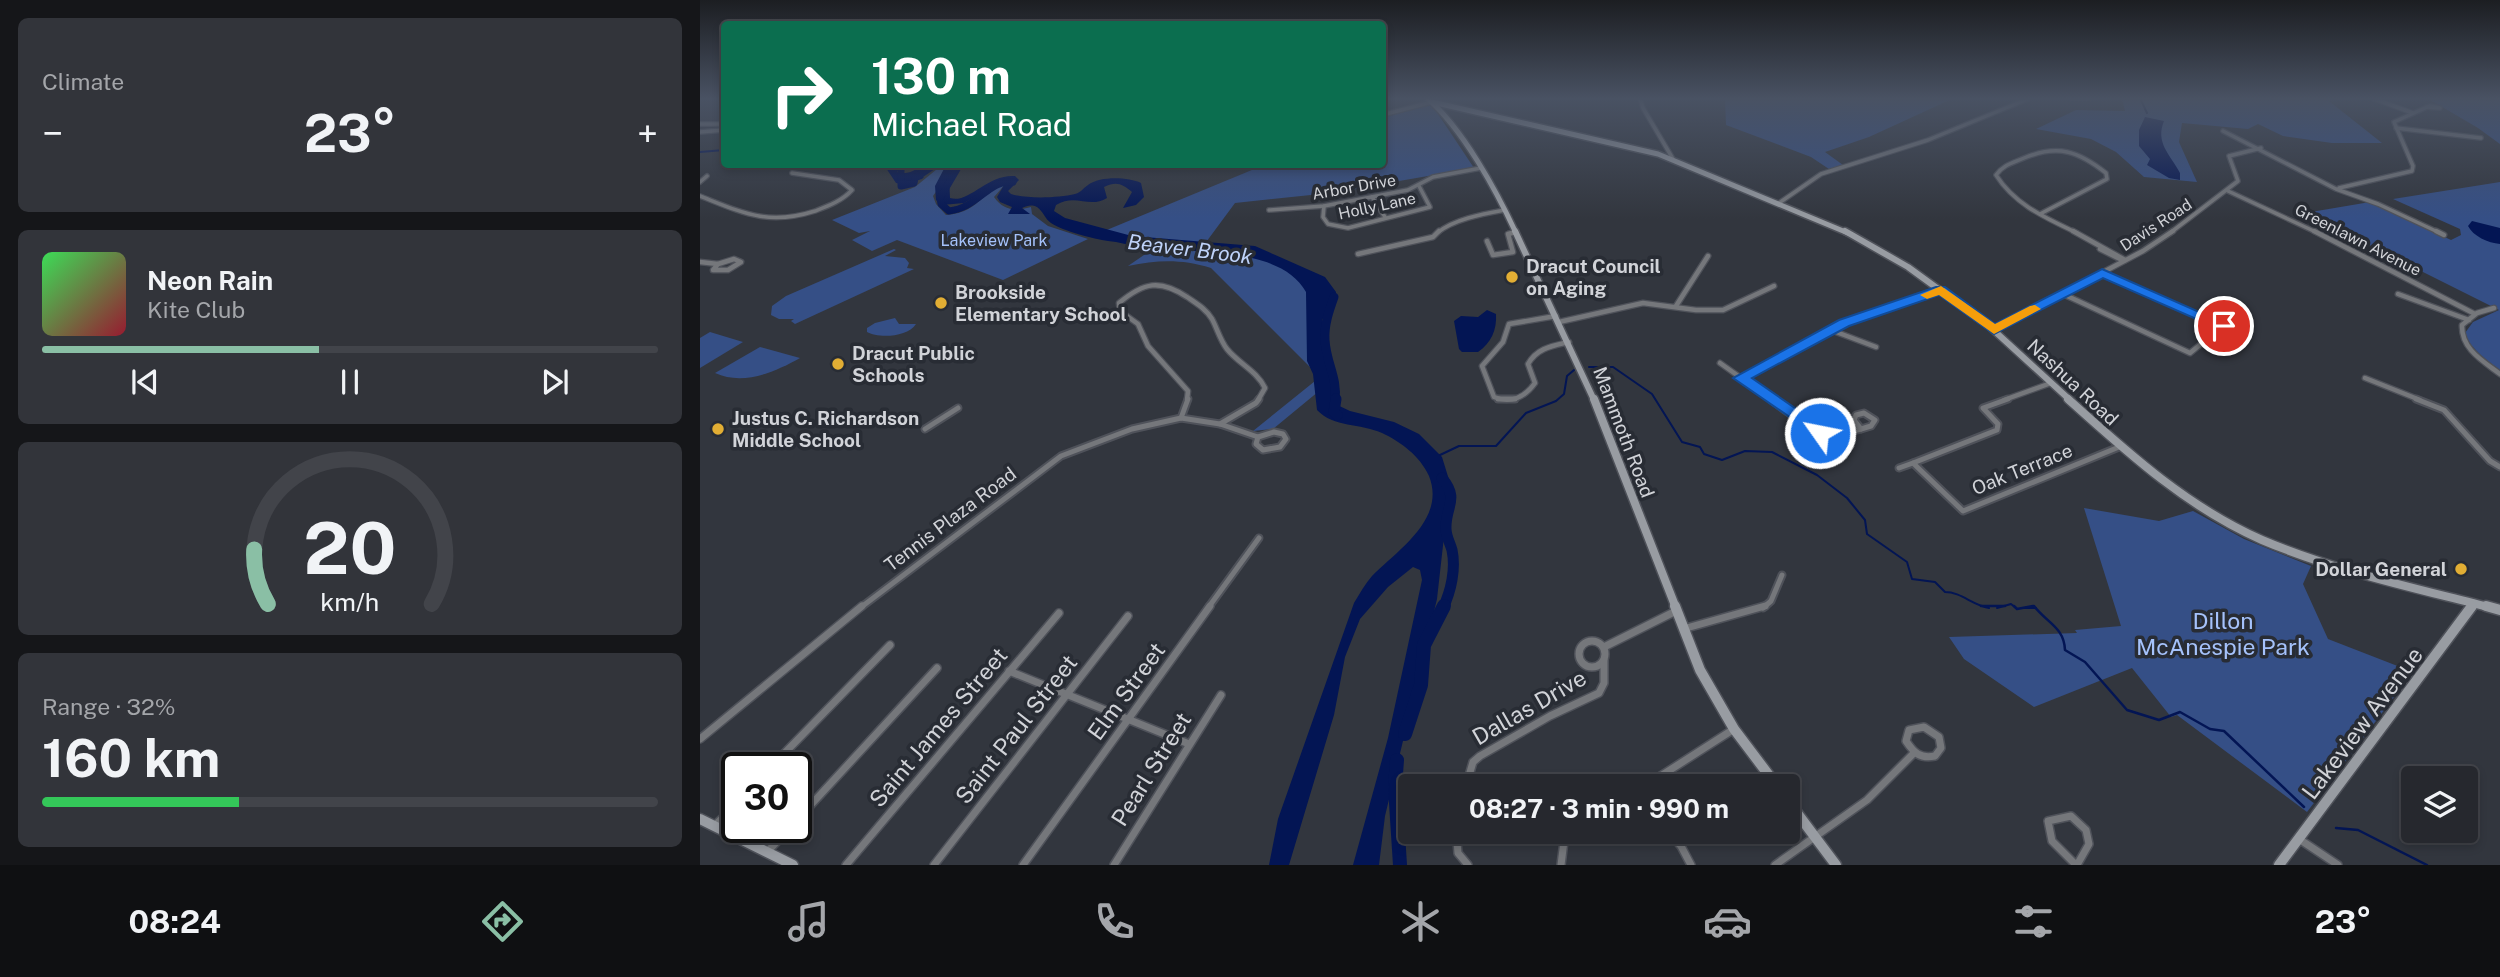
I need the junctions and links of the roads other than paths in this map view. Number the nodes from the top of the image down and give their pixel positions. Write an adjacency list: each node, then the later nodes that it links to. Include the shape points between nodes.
1 (1460, 138): 9 (main road, Mammoth Road)
2 (1598, 138): 8 (main road, Nashua Road)
3 (1662, 138): 8 (street)
4 (1931, 138): 18 (street, via 1821,174)
5 (2239, 138): 7 (street)
6 (2401, 138): 14 (street, via 2412,171)
7 (2261, 148): 14 (street); 15 (street, via 2230,156 2238,181)
8 (1673, 159): 18 (main road, Nashua Road)
9 (1481, 169): 13 (street, Arbor Drive, via 1433,177); 21 (main road, Mammoth Road)
10 (792, 173): 16 (street, via 839,180 852,190 813,211 773,220 748,216)
11 (707, 176): 12 (street)
12 (700, 182)
13 (1419, 186): 17 (street, Arbor Drive); 23 (street, Holly Lane, via 1430,207)
14 (2336, 189): 25 (street)
15 (2228, 191): 29 (street, Davis Road); 39 (street, Greenlawn Avenue)
16 (700, 196)
17 (1372, 197): 19 (street, Arbor Drive); 23 (street)
18 (1779, 203): 34 (main road, Nashua Road, via 1858,239)
19 (1324, 206): 20 (street, Arbor Drive); 23 (street, Holly Lane, via 1327,225 1335,228)
20 (1269, 210)
21 (1505, 210): 24 (main road, Mammoth Road); 27 (street, via 1448,224 1433,237)
22 (2042, 215): 22 (street, via 2008,192 1997,177 1998,170 2060,148 2083,154 2106,174 2105,181); 29 (street)
23 (1385, 217)
24 (1516, 232): 26 (street, via 1508,234 1513,252 1493,255); 40 (main road, Mammoth Road)
25 (2444, 235)
26 (1487, 241)
27 (1358, 254)
28 (1708, 256): 37 (street)
29 (2124, 260): 32 (street, Davis Road)
30 (700, 262): 31 (street)
31 (718, 264): 31 (street, via 734,259 741,262 721,272 713,270)
32 (2102, 273): 35 (street, Davis Road); 35 (street, via 2224,326 2190,353)
33 (1774, 286): 37 (street, via 1723,310)
34 (1941, 290): 42 (street); 43 (main road, Nashua Road)
35 (2062, 294): 43 (street, Davis Road)
36 (2398, 294): 41 (street)
37 (1676, 306): 40 (street, via 1643,303)
38 (2494, 308): 39 (street)
39 (2475, 314): 41 (street)
40 (1558, 319): 44 (main road, Mammoth Road); 44 (street, via 1509,324 1503,342 1482,366 1494,397 1501,401 1525,394 1535,383 1528,363 1532,356)
41 (2469, 320): 47 (street, via 2462,325 2462,340)
42 (1830, 330): 45 (street); 48 (street)
43 (1994, 330): 50 (main road, Nashua Road)
44 (1570, 342): 65 (main road, Mammoth Road)
45 (1876, 346)
46 (1720, 363): 48 (street)
47 (2500, 374)
48 (1741, 378): 55 (street, via 1818,432 1836,436)
49 (2365, 378): 59 (street, via 2444,410)
50 (2051, 383): 57 (main road, Nashua Road); 58 (street, via 1983,408 1998,424 1997,430)
51 (958, 408): 54 (street)
52 (1181, 418): 53 (street, Tennis Plaza Road); 53 (street, via 1188,391 1155,356 1138,324 1120,311 1124,296 1146,286 1170,286 1202,307 1226,348 1261,380 1265,388 1256,403); 78 (street, Tennis Plaza Road, via 1111,436 1049,463 823,636)
53 (1220, 424): 56 (street, Tennis Plaza Road)
54 (925, 429)
55 (1861, 429)
56 (1258, 437): 56 (street, Tennis Plaza Road, via 1274,432 1286,439 1275,450 1264,450 1256,444)
57 (2119, 447): 58 (street, Oak Terrace, via 1963,511); 63 (main road, Nashua Road, via 2180,494 2260,539 2323,563)
58 (1913, 463): 60 (street)
59 (2498, 467)
60 (1899, 468)
61 (1259, 538): 76 (street, Elm Street)
62 (1783, 575): 68 (street, via 1762,609)
63 (2474, 604): 64 (main road, Nashua Road); 90 (main road, Lakeview Avenue)
64 (2500, 610)
65 (1676, 611): 68 (main road, Mammoth Road); 70 (street, Dallas Drive)
66 (1059, 613): 73 (street, Saint James Street)
67 (1128, 616): 74 (street, Saint Paul Street)
68 (1683, 629): 77 (main road, Mammoth Road)
69 (890, 645): 80 (street)
70 (1604, 647): 71 (street, Dallas Drive); 71 (street, Dallas Drive, via 1586,642 1577,655 1588,666)
71 (1604, 660): 82 (street, Dallas Drive, via 1599,693 1476,759)
72 (937, 668): 85 (street)
73 (1009, 671): 74 (street); 97 (street, Saint James Street)
74 (1067, 695): 76 (street); 98 (street, Saint Paul Street)
75 (1221, 695): 79 (street, Pearl Street)
76 (1128, 719): 79 (street); 99 (street, Elm Street)
77 (1734, 729): 83 (street); 84 (main road, Mammoth Road)
78 (700, 739)
79 (1189, 744): 100 (street, Pearl Street)
80 (786, 752)
81 (1914, 753): 81 (street, via 1935,756 1940,740 1927,728 1911,729 1906,741); 89 (street, via 1867,800)
82 (1470, 774)
83 (1664, 774)
84 (1765, 774)
85 (812, 804)
86 (721, 813): 88 (street)
87 (1800, 817): 89 (main road)
88 (704, 822): 95 (main road)
89 (1815, 836): 104 (street); 105 (main road)
90 (2300, 839): 107 (main road, Lakeview Avenue); 108 (street)
91 (775, 843): 95 (street)
92 (1457, 844): 101 (street)
93 (1564, 844): 102 (street)
94 (1679, 844): 103 (street)
95 (766, 852): 96 (main road)
96 (793, 865)
97 (846, 865)
98 (934, 865)
99 (1023, 865)
100 (1114, 865)
101 (1468, 865)
102 (1561, 865)
103 (1690, 865)
104 (1774, 865)
105 (1836, 865)
106 (2076, 865): 106 (street, via 2052,843 2048,821 2071,816 2085,826 2090,836)
107 (2279, 865)
108 (2339, 865)

